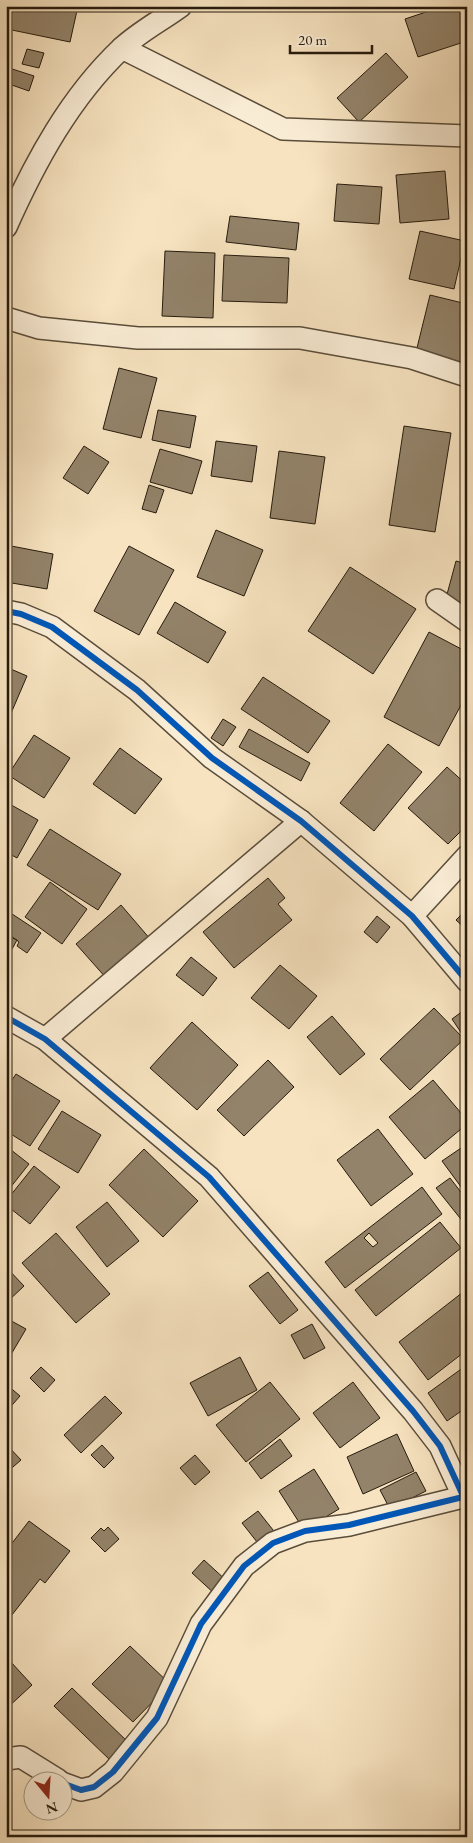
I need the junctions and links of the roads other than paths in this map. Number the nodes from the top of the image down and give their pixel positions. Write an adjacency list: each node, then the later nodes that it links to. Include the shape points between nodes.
1 (181, 6): 2 (street)
2 (122, 48): 3 (street, via 283,129); 4 (street, via 71,106 29,176)
3 (467, 136)
4 (6, 226)
5 (6, 318): 6 (street, via 39,328 138,338 300,338 412,358)
6 (467, 376)
7 (437, 600): 9 (street)
8 (6, 611): 10 (street, via 52,627 137,690 212,758)
9 (467, 622)
10 (301, 821): 12 (street); 15 (street)
11 (467, 856): 12 (street)
12 (412, 916): 13 (street)
13 (467, 981)
14 (6, 1017): 15 (street)
15 (45, 1039): 16 (street, via 209,1177 413,1410 440,1446)
16 (465, 1497): 19 (street, via 348,1525 305,1530 273,1543 244,1566 202,1624 157,1718 113,1772 94,1787 81,1790)
17 (6, 1759): 18 (street, via 21,1758)
18 (41, 1770)
19 (72, 1787)

